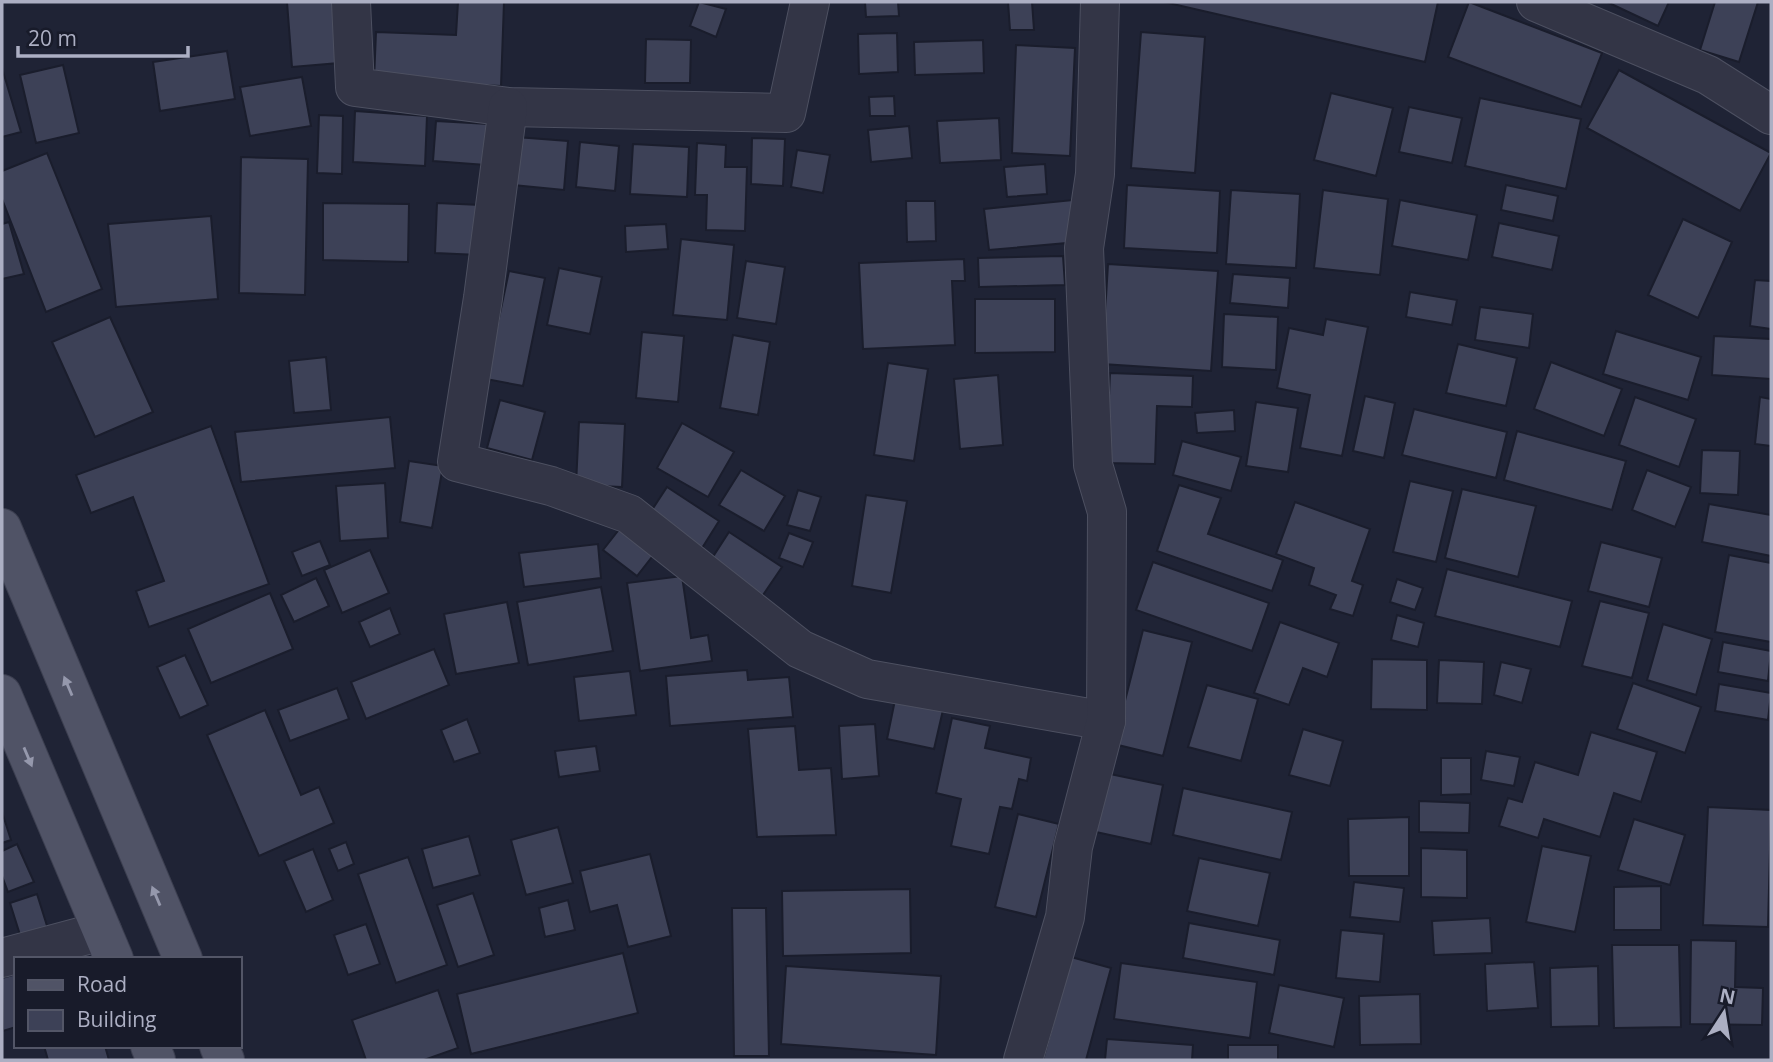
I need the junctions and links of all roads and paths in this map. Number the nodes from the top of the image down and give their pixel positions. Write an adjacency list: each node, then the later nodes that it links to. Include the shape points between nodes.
1 (351, 2): 5 (street, via 355,87)
2 (810, 2): 5 (street, via 786,113)
3 (1100, 2): 9 (street, via 1095,174 1084,248 1093,464 1107,512)
4 (1536, 2): 6 (street, via 1708,75)
5 (508, 107): 9 (street, via 457,462 551,486 629,514 800,649 867,679)
6 (1771, 115)
7 (2, 528): 11 (main road, one-way to 7)
8 (2, 694): 10 (main road, one-way to 10)
9 (1106, 721): 13 (street, via 1073,847 1065,917)
10 (108, 945): 12 (street)
11 (182, 957)
12 (2, 958)
13 (1023, 1060)

